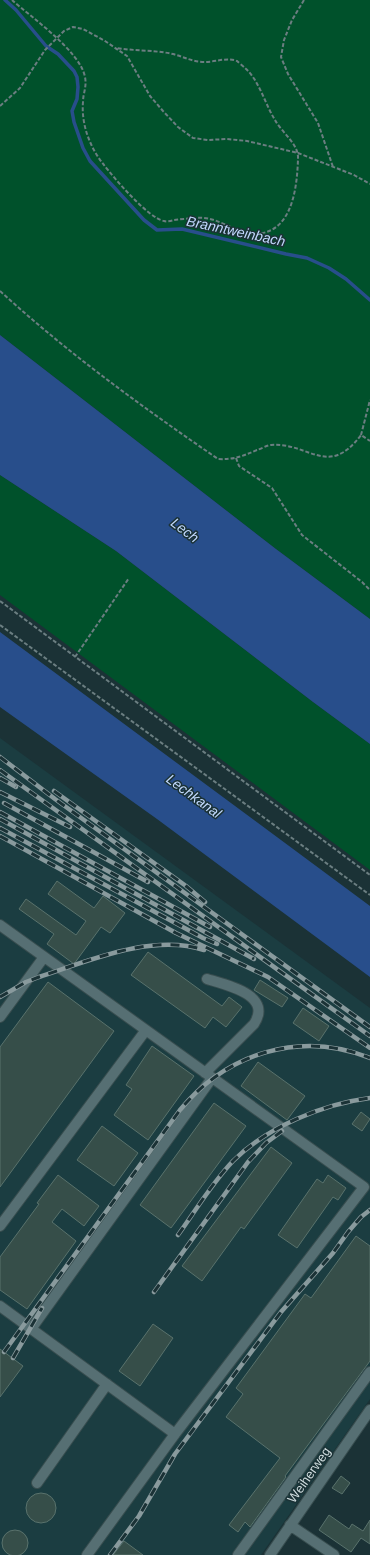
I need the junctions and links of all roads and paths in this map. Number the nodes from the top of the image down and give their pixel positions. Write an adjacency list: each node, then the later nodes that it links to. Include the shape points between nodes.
1 (12, 0): 3 (path)
2 (304, 0): 7 (path, via 292,20 281,57 288,74 318,123)
3 (56, 39): 4 (path, via 73,27 83,29); 5 (path, via 45,50 20,88); 6 (path, via 71,53 85,76 84,125 102,163 140,204 163,222 210,219 247,232 264,233 279,226 290,208 296,189)
4 (116, 48): 6 (path, via 127,56 150,96 178,127 193,138 247,141); 6 (path, via 173,54 205,62 236,61 256,80 276,122)
5 (0, 106)
6 (298, 153): 7 (path)
7 (333, 167): 8 (path)
8 (370, 184)
9 (0, 291): 13 (path, via 86,365 135,401 218,459)
10 (370, 400): 11 (path)
11 (361, 435): 12 (path); 13 (path, via 353,445 335,455 323,457 289,446 270,445)
12 (370, 440)
13 (236, 458): 15 (path, via 239,466 272,488 302,534)
14 (130, 578): 18 (path)
15 (370, 590)
16 (0, 601): 18 (path)
17 (0, 625): 20 (path)
18 (75, 657): 19 (path)
19 (370, 875)
20 (370, 895)
21 (0, 925): 22 (street)
22 (44, 957): 24 (street); 25 (street)
23 (207, 979): 26 (street, via 241,990 250,996 259,1011 254,1024)
24 (0, 1017)
25 (146, 1030): 26 (street); 27 (street)
26 (209, 1076): 29 (street); 33 (street, via 364,1187)
27 (0, 1226)
28 (0, 1306): 29 (street)
29 (31, 1329): 31 (street)
30 (370, 1372): 37 (street)
31 (107, 1384): 33 (street); 34 (street)
32 (370, 1410): 35 (street, Weiherweg)
33 (175, 1434): 36 (street)
34 (36, 1483)
35 (290, 1525): 38 (street, Weiherweg); 39 (street)
36 (87, 1555)
37 (238, 1555)
38 (270, 1555)
39 (334, 1555)

